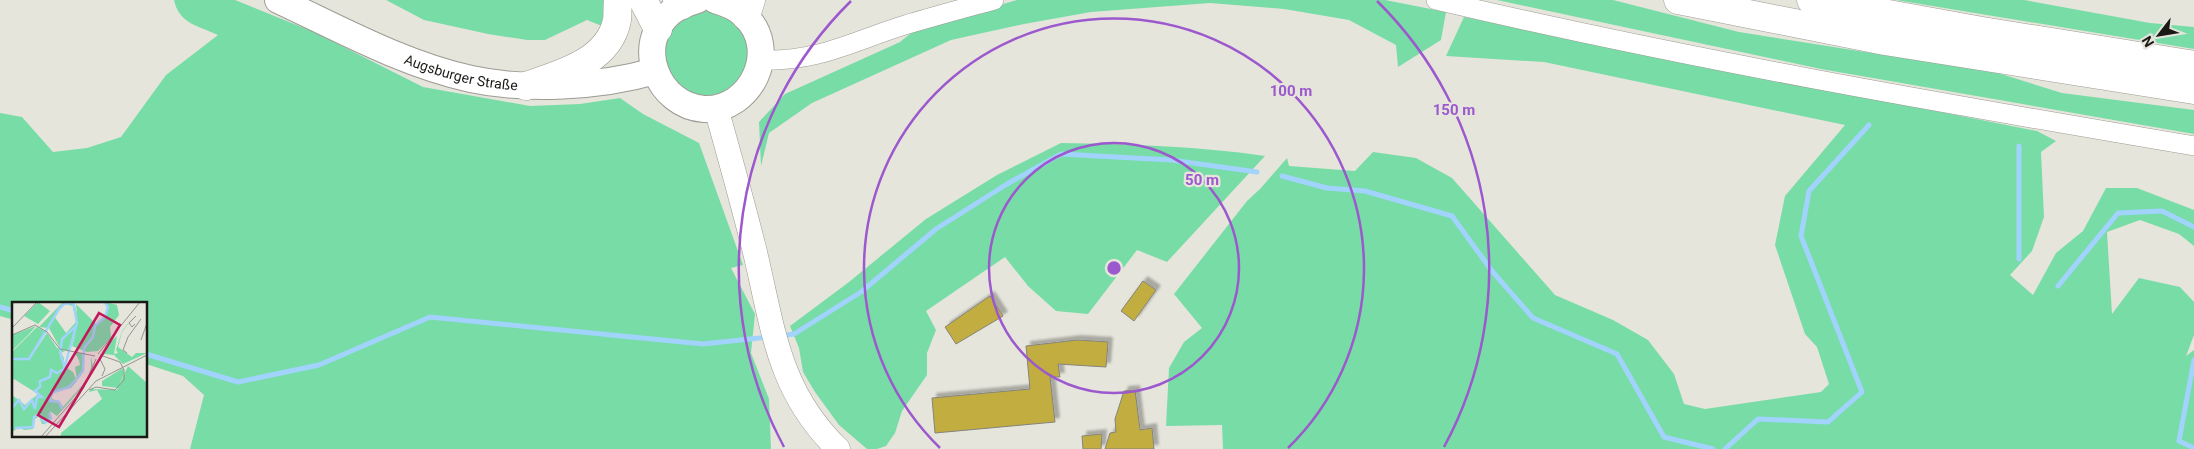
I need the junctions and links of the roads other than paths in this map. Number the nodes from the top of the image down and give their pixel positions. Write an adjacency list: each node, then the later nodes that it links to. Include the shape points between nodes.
1 (278, 0): 15 (main road, Augsburger Straße, via 352,36 416,62 471,79)
2 (618, 0): 15 (highway, via 617,21 608,41 591,59 572,70)
3 (643, 0): 11 (highway)
4 (715, 0): 10 (main road)
5 (994, 0): 12 (street, via 904,25 814,56 784,61)
6 (1436, 0): 18 (street, via 1745,66)
7 (1678, 0): 16 (highway, via 1885,40)
8 (1811, 0): 13 (highway)
9 (686, 2): 11 (main road, via 669,14)
10 (748, 8): 12 (main road, via 760,43)
11 (658, 29): 14 (main road, via 653,41)
12 (761, 60): 17 (main road, via 750,88 729,104)
13 (2194, 64)
14 (654, 71): 15 (main road, Augsburger Straße, via 630,79); 17 (main road, via 678,101 696,108)
15 (526, 86)
16 (2194, 90)
17 (716, 108): 19 (street, via 787,378 801,404)
18 (2194, 146)
19 (838, 449)

